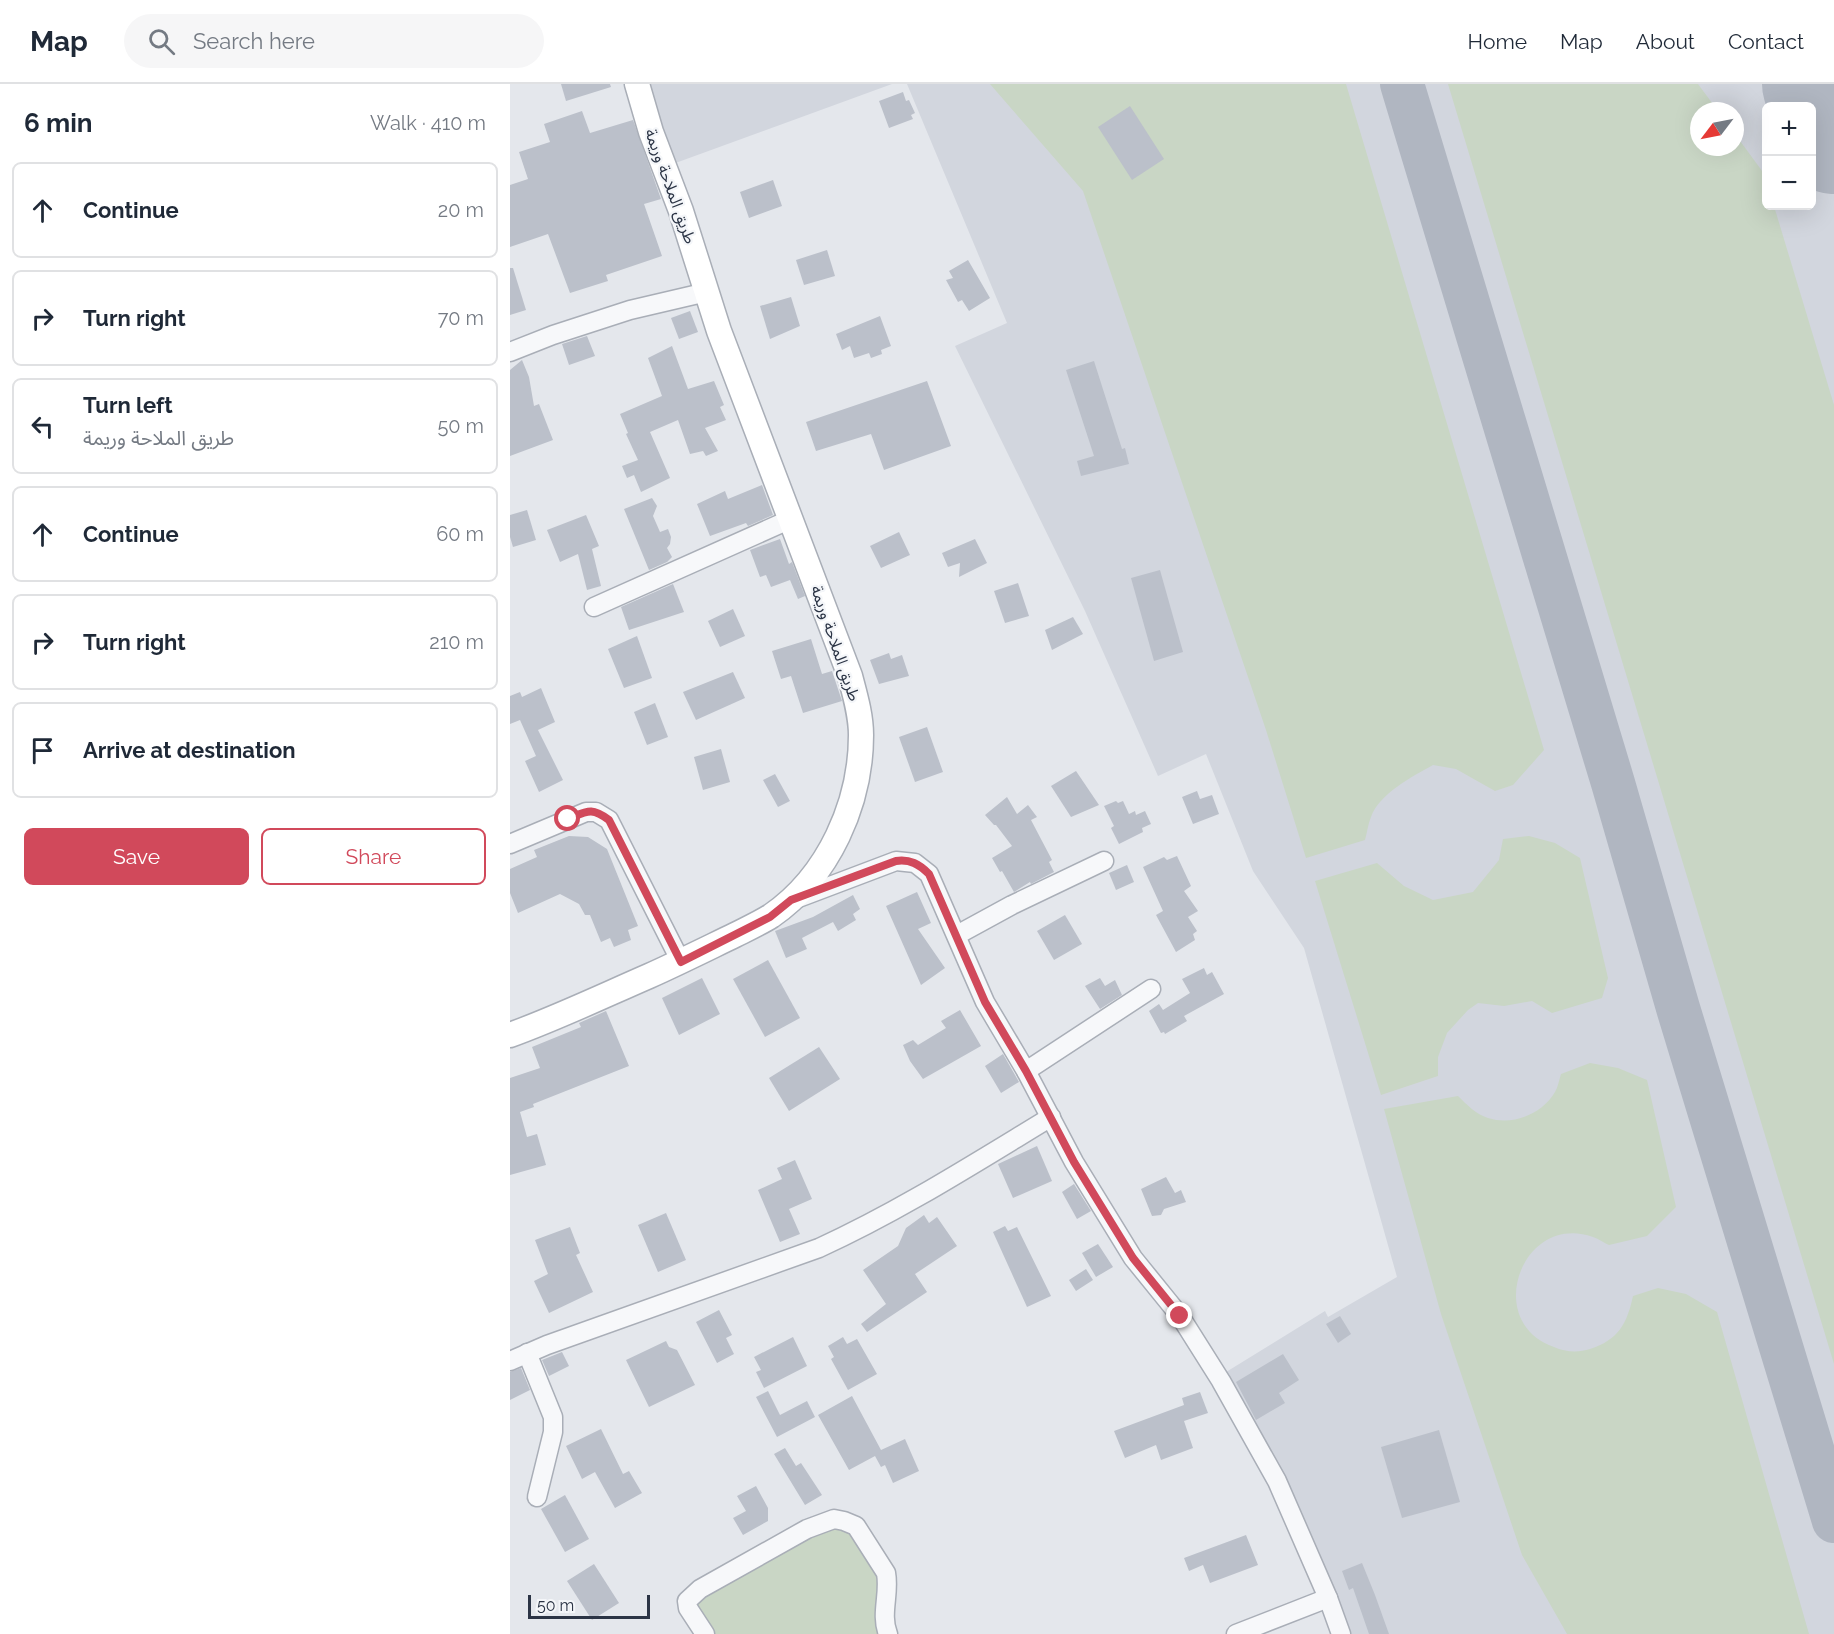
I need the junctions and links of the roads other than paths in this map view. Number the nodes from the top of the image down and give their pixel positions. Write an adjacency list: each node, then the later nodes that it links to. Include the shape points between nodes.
1 (637, 84): 2 (street, طريق الملاحة وريمة)
2 (707, 292): 3 (street, via 630,310); 4 (street, طريق الملاحة وريمة)
3 (510, 352)
4 (791, 519): 5 (street); 8 (street, طريق الملاحة وريمة, via 850,676 861,732 855,789 846,816 822,863)
5 (594, 607)
6 (510, 844): 10 (street, via 586,812 596,812 609,820)
7 (1104, 861): 9 (street)
8 (791, 900): 9 (street, via 896,861 909,861 929,874); 10 (street, طريق الملاحة وريمة, via 770,917)
9 (957, 935): 13 (street, via 985,1002)
10 (681, 962): 12 (street, طريق الملاحة وريمة)
11 (1151, 989): 13 (street)
12 (510, 1035)
13 (1026, 1071): 14 (street)
14 (1051, 1117): 15 (street, via 939,1185 839,1239); 18 (street, via 1133,1258 1180,1316 1221,1381 1277,1481)
15 (527, 1353): 16 (street); 17 (street, via 553,1417 554,1432)
16 (510, 1361)
17 (537, 1497)
18 (1328, 1598): 21 (street); 22 (street)
19 (705, 1634): 20 (street, via 688,1608 690,1597 815,1525 834,1519 856,1526 886,1573 884,1624)
20 (888, 1634)
21 (1236, 1634)
22 (1341, 1634)

